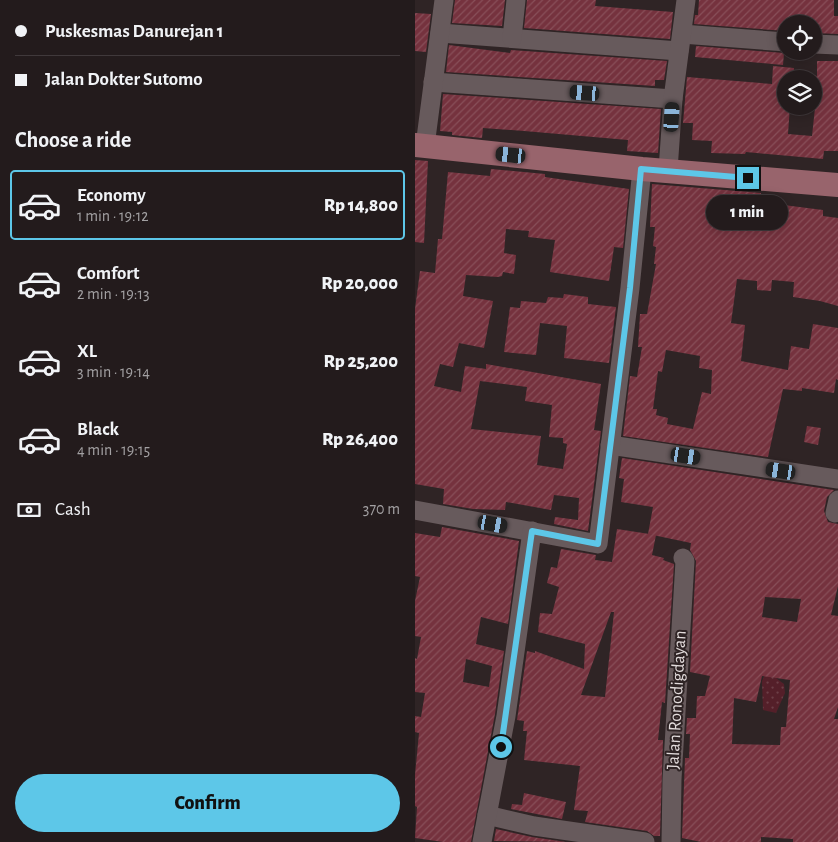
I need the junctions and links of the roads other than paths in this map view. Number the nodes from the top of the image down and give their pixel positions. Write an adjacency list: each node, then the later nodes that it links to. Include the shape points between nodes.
1 (444, 0): 4 (street)
2 (516, 0): 5 (street)
3 (686, 0): 7 (street)
4 (440, 32): 5 (street); 10 (street)
5 (512, 38): 7 (street)
6 (777, 42): 7 (street)
7 (681, 43): 11 (street)
8 (822, 44): 9 (street)
9 (838, 45)
10 (433, 82): 11 (street); 12 (street)
11 (673, 99): 14 (street)
12 (420, 145): 13 (main road)
13 (641, 169): 14 (main road); 16 (street)
14 (669, 170): 15 (main road)
15 (838, 185)
16 (610, 445): 17 (street); 19 (street, via 598,544)
17 (838, 480)
18 (415, 510): 19 (street)
19 (532, 531): 21 (street, via 516,650)
20 (683, 558): 24 (street, Jalan Ronodigdayan)
21 (487, 815): 22 (street); 23 (street, via 535,826)
22 (482, 842)
23 (645, 842)
24 (671, 842)

